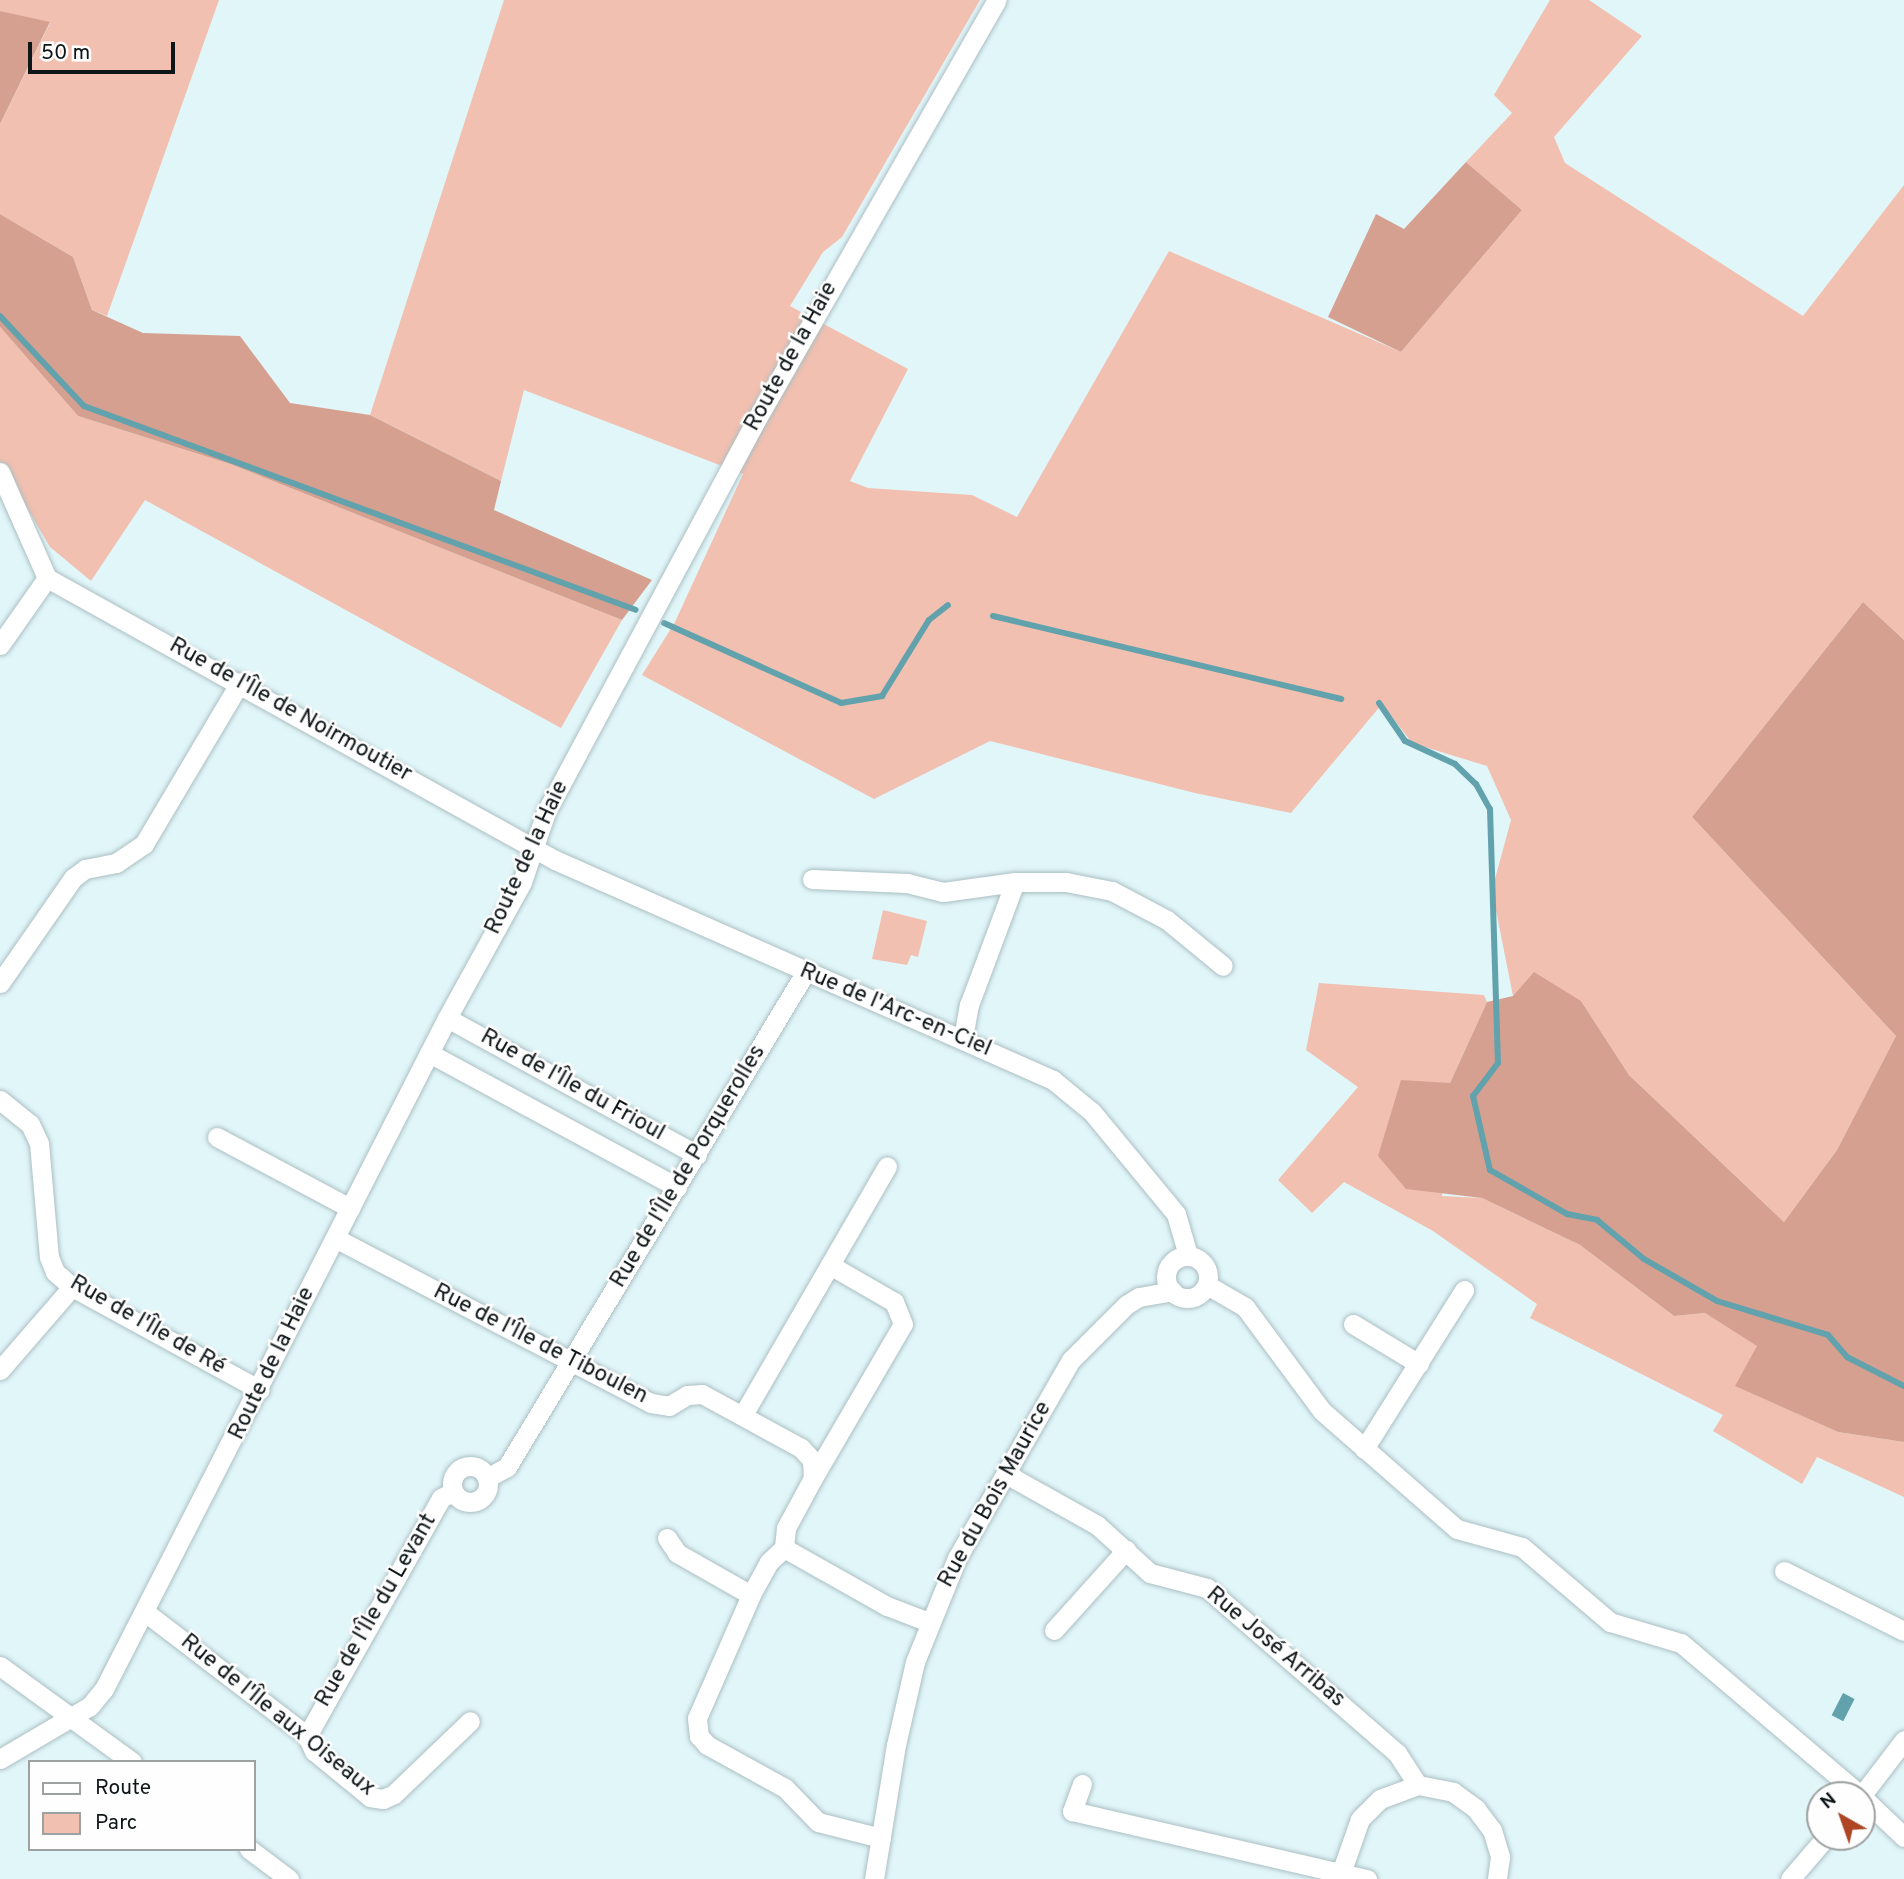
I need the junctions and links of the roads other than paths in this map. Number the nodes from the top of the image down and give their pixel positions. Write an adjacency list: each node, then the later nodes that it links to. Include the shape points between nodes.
1 (997, 0): 6 (street, Route de la Haie, via 749,434)
2 (0, 472): 3 (street)
3 (47, 578): 4 (street); 5 (street, Rue de l'Île de Noirmoutier)
4 (0, 645)
5 (240, 682): 6 (street, Rue de l'Île de Noirmoutier); 11 (street, via 144,844 116,863 85,869 73,878)
6 (531, 848): 10 (street, Rue de l'Arc-en-Ciel); 12 (street, Route de la Haie, via 522,882)
7 (812, 879): 8 (street, via 907,883 943,892)
8 (1015, 882): 9 (street, via 1066,882 1112,891 1167,920); 13 (street, via 969,1005)
9 (1223, 966)
10 (805, 973): 13 (street, Rue de l'Arc-en-Ciel); 17 (street, Rue de l'Île de Porquerolles)
11 (0, 983)
12 (447, 1018): 14 (street, Route de la Haie); 17 (street, Rue de l'Île du Frioul)
13 (963, 1038): 22 (street, Rue de l'Arc-en-Ciel, via 1053,1080 1092,1112 1177,1214)
14 (429, 1053): 19 (street); 20 (street, Route de la Haie)
15 (0, 1100): 25 (street, Rue de l'Île de Ré, via 30,1124 39,1143 49,1257 55,1272)
16 (217, 1137): 20 (street)
17 (697, 1155): 19 (street, Rue de l'Île de Porquerolles)
18 (887, 1166): 23 (street)
19 (677, 1188): 29 (street, Rue de l'Île de Porquerolles)
20 (350, 1208): 21 (street, Route de la Haie)
21 (335, 1238): 29 (street, Rue de l'Île de Tiboulen, via 555,1357); 32 (street, Route de la Haie)
22 (1188, 1255): 24 (street, via 1205,1265); 27 (street, via 1179,1257 1167,1270)
23 (830, 1265): 33 (street); 36 (street, via 894,1302 904,1324)
24 (1207, 1285): 27 (street, via 1191,1297); 34 (street, via 1245,1307 1322,1411)
25 (72, 1287): 31 (street); 32 (street, Rue de l'Île de Ré)
26 (1464, 1290): 30 (street)
27 (1172, 1291): 35 (street, Rue du Bois Maurice, via 1139,1297 1102,1324 1071,1360)
28 (1353, 1324): 30 (street)
29 (573, 1360): 33 (street, Rue de l'Île de Tiboulen, via 650,1403 670,1406 687,1395 702,1394); 49 (street, Rue de l'Île du Levant, via 507,1467 487,1478 480,1469 464,1468 452,1480 453,1492 441,1498)
30 (1419, 1364): 34 (street)
31 (0, 1370)
32 (260, 1390): 42 (street, Route de la Haie)
33 (744, 1413): 36 (street, Rue de l'Île de Tiboulen, via 801,1448 812,1460)
34 (1364, 1449): 53 (street, via 1457,1530 1522,1547 1610,1622 1681,1643)
35 (1006, 1474): 39 (street, Rue José Arribas, via 1097,1525); 43 (street, Rue du Bois Maurice, via 957,1558)
36 (813, 1478): 38 (street, via 786,1528)
37 (667, 1538): 41 (street, via 677,1553)
38 (783, 1548): 41 (street, via 769,1562); 43 (street, via 887,1606)
39 (1126, 1550): 44 (street); 56 (street, Rue José Arribas, via 1150,1573 1207,1588 1397,1752)
40 (1784, 1571): 45 (street)
41 (751, 1595): 59 (street, via 697,1718 699,1736 707,1745 785,1788 818,1822)
42 (145, 1612): 47 (street, Route de la Haie, via 98,1699); 49 (street, Rue de l'Île aux Oiseaux)
43 (929, 1622): 59 (street, Rue du Bois Maurice, via 896,1745)
44 (1054, 1630)
45 (1904, 1631)
46 (0, 1667): 47 (street)
47 (71, 1718): 51 (street, Route de la Haie); 52 (street)
48 (470, 1721): 49 (street, Rue de l'Île aux Oiseaux, via 383,1799 370,1797 314,1751)
49 (306, 1736)
50 (1904, 1740): 54 (street)
51 (0, 1759)
52 (129, 1760)
53 (1843, 1781)
54 (1873, 1781)
55 (1082, 1784): 62 (street, via 1072,1811)
56 (1418, 1785): 62 (street, via 1380,1800 1360,1819); 66 (street, via 1453,1792 1476,1809 1492,1830 1500,1857)
57 (1876, 1810): 58 (street)
58 (1904, 1837)
59 (881, 1838): 64 (street, Rue du Bois Maurice)
60 (252, 1851): 63 (street)
61 (1814, 1851): 67 (street)
62 (1341, 1873): 65 (street)
63 (289, 1879)
64 (874, 1879)
65 (1367, 1879)
66 (1497, 1879)
67 (1790, 1879)

